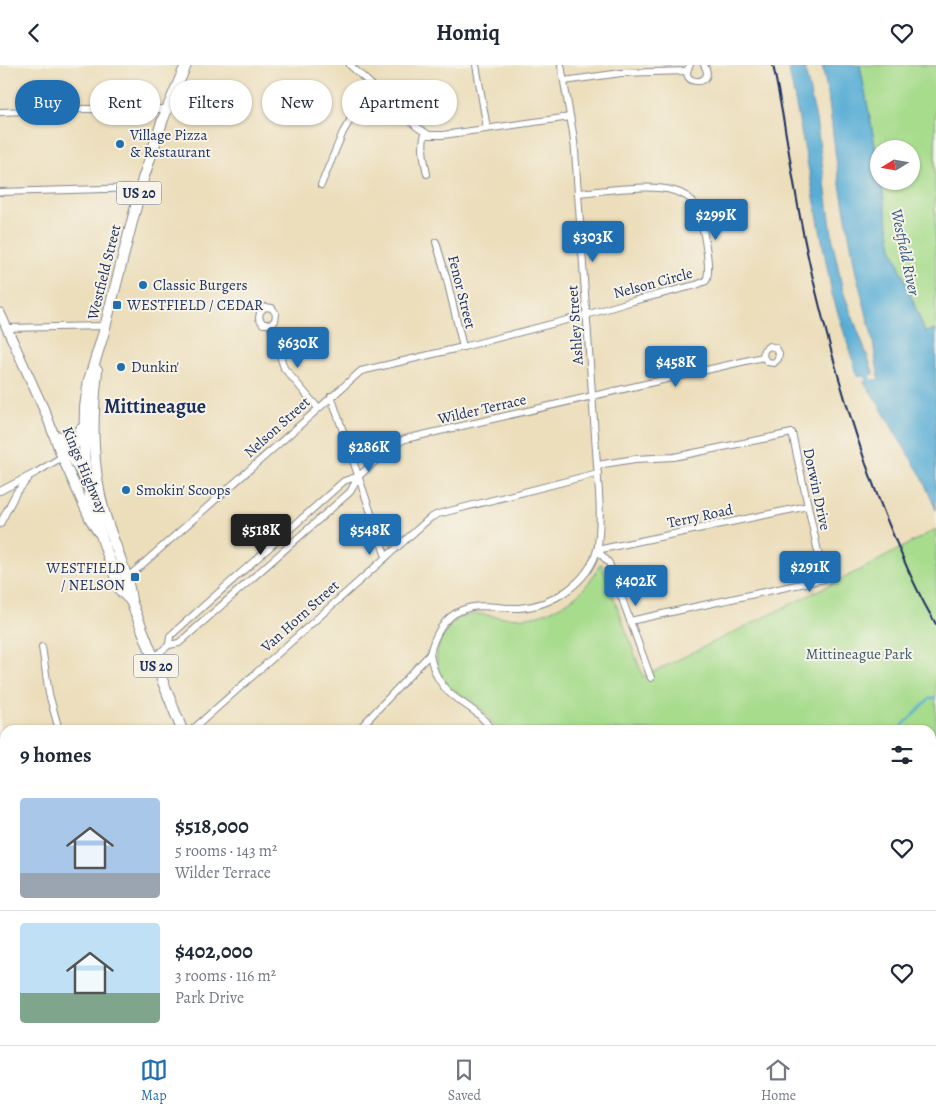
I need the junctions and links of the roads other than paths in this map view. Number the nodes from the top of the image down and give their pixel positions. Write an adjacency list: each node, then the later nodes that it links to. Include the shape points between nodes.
1 (186, 65): 9 (main road, Westfield Street / US 20)
2 (350, 65): 7 (street)
3 (476, 65): 14 (street)
4 (561, 65): 8 (street, Ashley Street)
5 (704, 65): 6 (street, via 707,74 697,82 691,80)
6 (688, 68): 8 (street)
7 (366, 80)
8 (564, 81): 11 (street, Ashley Street)
9 (167, 109): 10 (street); 18 (main road, Westfield Street / US 20)
10 (0, 112)
11 (570, 117): 14 (street); 20 (street, Ashley Street)
12 (347, 125): 17 (street)
13 (416, 125): 15 (street)
14 (487, 128): 15 (street, via 435,135)
15 (425, 133): 16 (street, via 422,149)
16 (427, 173)
17 (321, 185)
18 (140, 188): 19 (street); 25 (main road, Westfield Street / US 20)
19 (0, 192)
20 (578, 193): 23 (street, Ashley Street); 23 (street, Nelson Circle, via 656,188 684,195 699,212 708,266 708,279 703,283)
21 (436, 242): 28 (street, Fenor Street)
22 (0, 313): 26 (main road, Kings Highway)
23 (586, 315): 28 (street, Nelson Street); 31 (street, Ashley Street)
24 (270, 325): 32 (street, via 284,368)
25 (106, 326): 26 (street); 27 (main road, Westfield Street / US 20)
26 (7, 329): 34 (main road, Kings Highway)
27 (100, 344): 33 (main road, Westfield Street / US 20, via 88,386); 48 (main road, Westfield Street / US 20, via 94,411 95,465 104,514)
28 (463, 347): 30 (street, Nelson Street, via 361,371)
29 (763, 357): 31 (street, Wilder Terrace)
30 (331, 396): 32 (street, Nelson Street); 38 (street)
31 (592, 397): 35 (street, Ashley Street); 38 (street, Wilder Terrace, via 406,439 392,446)
32 (318, 408): 48 (street, Nelson Street)
33 (84, 421): 34 (main road, via 76,442); 39 (main road, Westfield Street / US 20)
34 (65, 454): 36 (street); 39 (main road, Kings Highway); 44 (main road, Kings Highway, via 90,519)
35 (597, 465): 37 (street, Ashley Street); 41 (street, Dorwin Drive, via 674,457 792,433)
36 (37, 472): 40 (street); 42 (street, via 16,493)
37 (598, 473): 46 (street, Ashley Street); 47 (street, Van Horn Street, via 435,515)
38 (359, 476): 43 (street, Wilder Terrace, via 344,481); 45 (street, Wilder Terrace, via 350,492); 47 (street)
39 (87, 483): 44 (main road, Westfield Street / US 20)
40 (0, 491)
41 (808, 506): 46 (street, Terry Road); 52 (street, Dorwin Drive, via 824,579)
42 (0, 524)
43 (285, 534): 45 (street); 49 (street, Wilder Terrace)
44 (101, 536): 51 (main road, Westfield Street / US 20, via 120,590)
45 (293, 542): 50 (street, Wilder Terrace)
46 (597, 550): 52 (street, via 609,563); 55 (street, via 584,575 552,599 525,607 478,606 457,613 439,631)
47 (386, 557): 60 (street, Van Horn Street)
48 (127, 578): 51 (main road, Westfield Street / US 20)
49 (226, 586): 50 (street); 53 (street, Wilder Terrace, via 170,636)
50 (233, 595): 53 (street, Wilder Terrace, via 179,643)
51 (131, 601): 56 (main road, Westfield Street / US 20)
52 (630, 621): 57 (street)
53 (169, 645): 56 (street, Wilder Terrace)
54 (42, 647): 58 (street)
55 (430, 654): 61 (street); 62 (street, via 440,683 475,710)
56 (153, 659): 59 (main road, Westfield Street / US 20)
57 (651, 678)
58 (58, 725)
59 (180, 725)
60 (198, 725)
61 (363, 725)
62 (488, 725)

